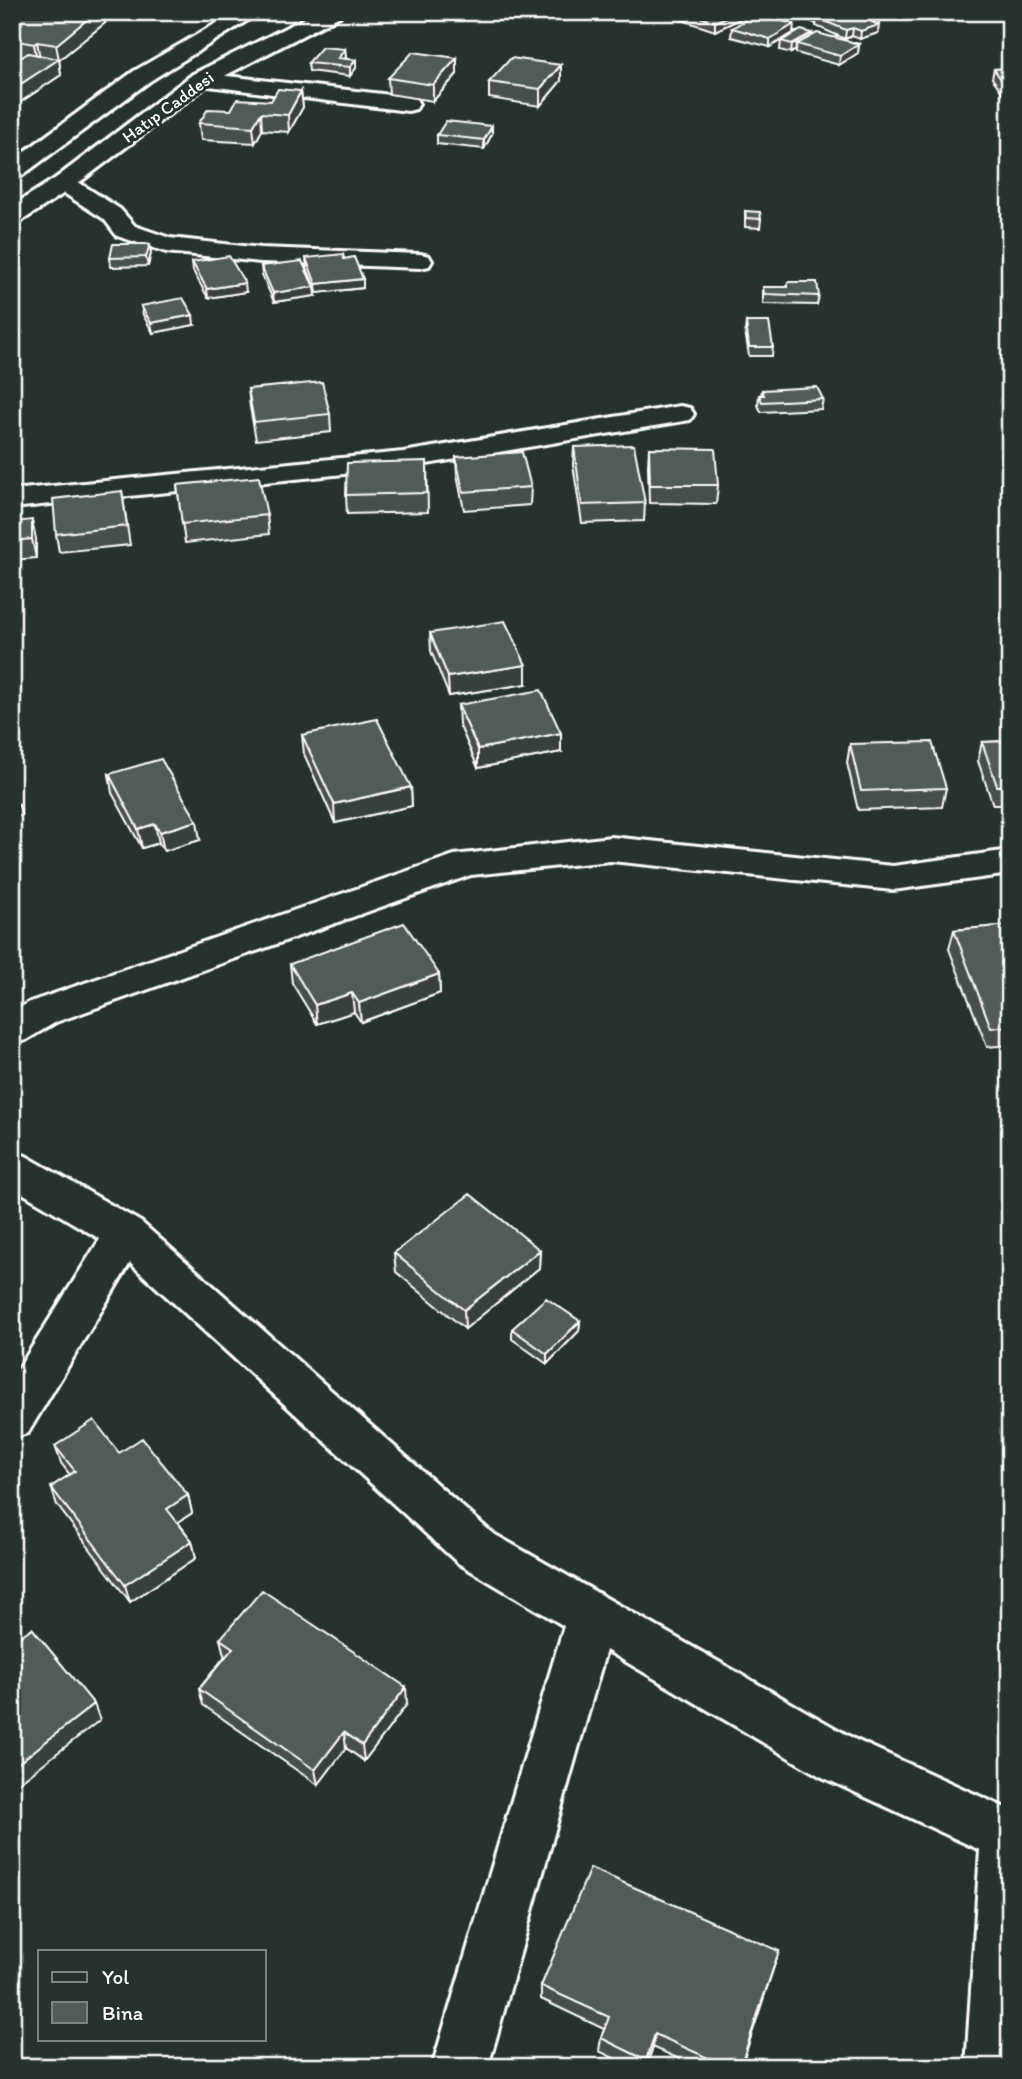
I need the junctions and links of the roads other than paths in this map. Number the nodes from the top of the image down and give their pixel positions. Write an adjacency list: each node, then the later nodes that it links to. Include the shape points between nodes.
1 (251, 12): 7 (street, Hatıp Caddesi, via 142,76)
2 (333, 12): 5 (street, Hatıp Caddesi)
3 (769, 12): 4 (street)
4 (825, 36)
5 (201, 79): 6 (street); 8 (street, Hatıp Caddesi)
6 (408, 104)
7 (12, 172)
8 (64, 183): 9 (street, Hatıp Caddesi); 10 (street, via 112,214 126,232 166,246)
9 (12, 218)
10 (420, 261)
11 (680, 414): 12 (street, via 403,460)
12 (12, 499)
13 (1010, 862): 14 (street, via 893,878 611,849 467,863 43,1012)
14 (12, 1030)
15 (12, 1167): 16 (street)
16 (126, 1234): 17 (street); 18 (street, via 475,1548)
17 (12, 1419)
18 (592, 1615): 19 (street, via 838,1758); 20 (street)
19 (1008, 1837): 21 (street)
20 (460, 2067)
21 (994, 2067)

